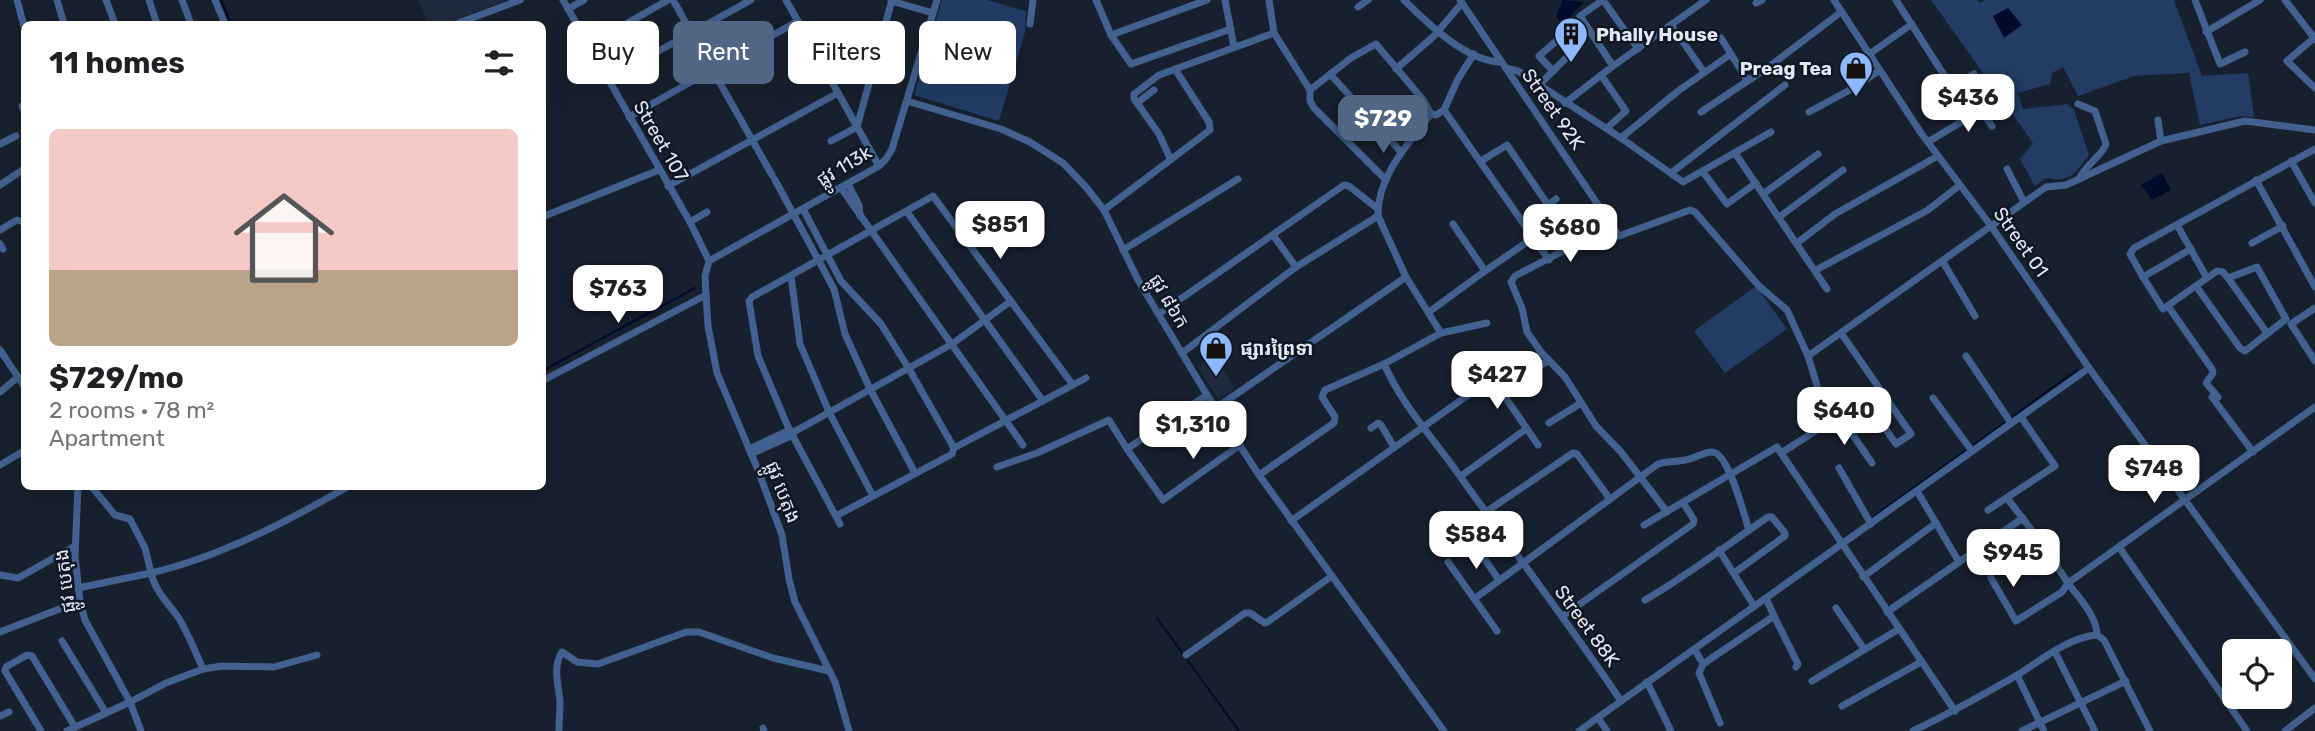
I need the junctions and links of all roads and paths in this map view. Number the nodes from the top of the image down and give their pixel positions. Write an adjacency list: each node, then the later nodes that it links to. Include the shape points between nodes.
1 (17, 0): 34 (street)
2 (57, 0): 35 (street)
3 (106, 0): 36 (street)
4 (149, 0): 37 (street)
5 (182, 0): 38 (street)
6 (215, 0): 39 (street)
7 (520, 0): 40 (street)
8 (563, 0): 31 (street, Street 107)
9 (584, 0): 31 (street)
10 (671, 0): 42 (street); 43 (street)
11 (751, 0): 44 (street)
12 (786, 0): 45 (street)
13 (892, 0): 33 (street); 100 (street)
14 (937, 0): 33 (street, ផ្លូវ 113k)
15 (1033, 0): 46 (street)
16 (1207, 0): 53 (street)
17 (1225, 0): 49 (street)
18 (1269, 0): 52 (street)
19 (1368, 0): 30 (street)
20 (1404, 0): 50 (street)
21 (1603, 0): 59 (street); 65 (street, via 1580,16)
22 (1706, 0): 48 (street)
23 (1833, 0): 32 (street, Street 01)
24 (1896, 0): 47 (street)
25 (2195, 0): 51 (street)
26 (2260, 0): 51 (street)
27 (2285, 0): 56 (street)
28 (1100, 1): 53 (street)
29 (1461, 1): 50 (street); 64 (street, Street 92K)
30 (1358, 7)
31 (568, 9): 41 (street, Street 107)
32 (1841, 12): 63 (street, Street 01); 74 (street)
33 (933, 13): 87 (street, ផ្លូវ 113k)
34 (23, 21)
35 (63, 21)
36 (114, 21)
37 (157, 21)
38 (190, 21)
39 (224, 21)
40 (464, 21)
41 (575, 21)
42 (634, 21)
43 (684, 21)
44 (713, 21)
45 (798, 21)
46 (1030, 24)
47 (1912, 24): 63 (street); 81 (street)
48 (1671, 26): 59 (street); 70 (street)
49 (1231, 29): 53 (street, via 1133,64); 57 (street)
50 (1437, 32): 61 (street); 67 (street)
51 (2206, 32): 60 (street, via 2220,64)
52 (1274, 33): 57 (street); 84 (street)
53 (1111, 35)
54 (1561, 37): 68 (street, via 1539,56)
55 (1721, 38): 62 (street)
56 (2315, 39): 82 (street, via 2287,61)
57 (1234, 47): 66 (street)
58 (1575, 49): 68 (street)
59 (1638, 49): 65 (street)
60 (2245, 52)
61 (1474, 54): 64 (street); 92 (street)
62 (1731, 54): 70 (street); 74 (street)
63 (1868, 55): 69 (street, Street 01)
64 (1504, 65): 80 (street); 152 (street, Street 92K)
65 (1613, 66): 73 (street)
66 (1175, 69): 89 (street, via 1137,91); 116 (street, via 1211,126)
67 (1396, 69): 71 (street, via 1376,44); 96 (street)
68 (1553, 71): 80 (street)
69 (1878, 71): 95 (street); 109 (street, Street 01)
70 (1704, 72): 105 (street)
71 (1329, 74): 84 (street); 112 (street)
72 (1974, 74): 81 (street)
73 (1601, 75): 90 (street); 101 (street, via 1626,111)
74 (1747, 80): 94 (street)
75 (611, 84): 97 (street, Street 107)
76 (684, 84): 97 (street)
77 (720, 84): 106 (street)
78 (833, 84): 85 (street)
79 (1785, 85): 125 (street)
80 (1538, 86): 90 (street)
81 (1951, 86): 86 (street)
82 (2315, 88)
83 (1154, 90): 89 (street)
84 (1310, 90): 127 (street, via 1314,108)
85 (838, 93): 100 (street); 106 (street)
86 (1927, 99)
87 (907, 101): 119 (street, ផ្លូវ 113k, via 892,149); 141 (street, ផ្លូវ ៨៦ក, via 1030,142 1063,163)
88 (1994, 102): 93 (street)
89 (1137, 103): 116 (street)
90 (1565, 103): 101 (street)
91 (2078, 104): 128 (street, via 2095,111 2106,145)
92 (1444, 110): 96 (street); 117 (street)
93 (1981, 110): 99 (street); 109 (street)
94 (1701, 112)
95 (1809, 112)
96 (1432, 114): 112 (street)
97 (629, 117): 121 (street, Street 107)
98 (2158, 120): 108 (street)
99 (1992, 126)
100 (857, 127): 107 (street); 119 (street)
101 (1607, 128): 105 (street)
102 (2315, 130): 108 (street, via 2245,121)
103 (1771, 132): 113 (street)
104 (16, 136): 110 (street)
105 (1621, 138): 125 (street)
106 (752, 140): 133 (street); 145 (street)
107 (831, 141)
108 (2161, 141): 128 (street)
109 (1928, 142): 115 (street, Street 01)
110 (0, 144)
111 (2315, 149): 118 (street)
112 (1401, 152): 127 (street)
113 (1735, 153): 124 (street); 130 (street)
114 (1818, 154): 135 (street)
115 (1938, 156): 132 (street, Street 01); 160 (street, via 1835,214)
116 (1170, 158): 141 (street)
117 (1481, 161): 139 (street, via 1507,145); 150 (street)
118 (2291, 161): 129 (street); 138 (street)
119 (879, 166): 134 (street, ផ្លូវ 113k)
120 (2007, 169): 137 (street)
121 (659, 170): 133 (street, Street 107); 146 (street)
122 (1843, 170): 147 (street)
123 (21, 171): 131 (street)
124 (1703, 172): 125 (street, via 1683,182); 130 (street, via 1728,204)
125 (1671, 173)
126 (1238, 179): 163 (street)
127 (1386, 180): 144 (street)
128 (2080, 180): 137 (street, via 2046,187)
129 (2256, 180): 153 (street); 155 (street)
130 (1756, 183): 135 (street)
131 (0, 185)
132 (1960, 185): 154 (street, Street 01); 170 (street, via 1928,210)
133 (668, 186): 149 (street, Street 107)
134 (844, 186): 140 (street, ផ្លូវ 113k); 157 (street, via 859,205)
135 (1763, 194): 147 (street)
136 (1556, 199): 139 (street)
137 (2024, 202): 154 (street)
138 (2315, 203)
139 (1548, 205): 150 (street)
140 (803, 209): 145 (street, ផ្លូវ 113k); 164 (street)
141 (1104, 210): 163 (street, ផ្លូវ ៨៦ក)
142 (707, 212): 149 (street)
143 (907, 212): 157 (street); 182 (street, via 933,196); 189 (street)
144 (1378, 212): 158 (street, via 1349,186 1343,186); 169 (street); 173 (street)
145 (794, 214): 166 (street, ផ្លូវ 113k); 167 (street)
146 (546, 215)
147 (1779, 217): 160 (street)
148 (21, 221): 156 (street)
149 (690, 222): 166 (street, Street 107)
150 (1523, 223): 159 (street)
151 (1453, 224): 171 (street)
152 (1612, 225): 165 (street); 197 (street, Street 92K, via 1619,236 1686,211 1695,212 1759,286 1784,307)
153 (2177, 225): 162 (street); 174 (street, via 2131,250)
154 (1991, 226): 168 (street); 202 (street, Street 01)
155 (2283, 226): 161 (street); 178 (street)
156 (0, 230)
157 (870, 232): 164 (street); 194 (street)
158 (1273, 235): 169 (street); 187 (street)
159 (1533, 238): 165 (street); 171 (street)
160 (1797, 243): 170 (street)
161 (2252, 243)
162 (2191, 249): 174 (street); 175 (street)
163 (1123, 250): 187 (street, ផ្លូវ ៨៦ក)
164 (828, 256): 167 (street); 181 (street)
165 (1549, 260): 200 (street, via 1511,282 1527,332)
166 (709, 261): 180 (street, ផ្លូវ បេតុង)
167 (819, 261): 172 (street); 183 (street)
168 (1943, 262): 188 (street); 193 (street)
169 (1296, 267): 196 (street)
170 (1816, 270): 179 (street)
171 (1485, 271): 186 (street)
172 (791, 276): 218 (street, via 799,342); 228 (street, via 749,301 758,355)
173 (1406, 277): 186 (street); 217 (street)
174 (2143, 277): 184 (street, via 2163,309)
175 (2207, 278): 176 (street, via 2220,270); 177 (street)
176 (2228, 278): 191 (street); 191 (street, via 2254,267 2260,270 2286,318)
177 (2196, 286): 184 (street); 191 (street, via 2240,348 2248,349)
178 (2315, 287)
179 (1827, 289)
180 (706, 295): 207 (street); 236 (street, ផ្លូវ បេតុង, via 717,373)
181 (853, 295): 183 (street); 203 (street, via 881,324)
182 (1011, 300): 189 (street); 209 (street)
183 (839, 302): 210 (street, via 844,331)
184 (2168, 306): 237 (street, via 2212,369 2206,383)
185 (2315, 308): 199 (street, via 2291,324)
186 (1429, 312): 192 (street)
187 (1159, 314): 196 (street, ផ្លូវ ៨៦ក)
188 (1975, 316)
189 (985, 321): 194 (street); 214 (street)
190 (1487, 323): 192 (street)
191 (2267, 332)
192 (1441, 333): 201 (street)
193 (1841, 333): 197 (street); 219 (street, via 1911,434 1896,444 1865,400)
194 (952, 344): 203 (street); 221 (street)
195 (0, 350): 204 (street)
196 (1182, 353): 212 (street, ផ្លូវ ៨៦ក)
197 (1808, 356): 222 (street)
198 (1966, 356): 223 (street)
199 (2314, 358)
200 (1549, 361): 205 (street, via 1526,372); 215 (street)
201 (1384, 364): 225 (street, Street 88K); 245 (street, via 1325,390 1322,397 1334,423)
202 (2089, 368): 220 (street); 256 (street, Street 01)
203 (909, 369): 210 (street); 233 (street)
204 (18, 377): 208 (street); 211 (street)
205 (1492, 377): 225 (street); 227 (street)
206 (1086, 378): 209 (street)
207 (546, 380)
208 (21, 382)
209 (1073, 385): 214 (street)
210 (870, 390): 218 (street); 244 (street)
211 (0, 392)
212 (1207, 395): 217 (street, ផ្លូវ ៨៦ក); 235 (street)
213 (1933, 398): 234 (street)
214 (1043, 401): 221 (street)
215 (1581, 403): 224 (street); 248 (street)
216 (2315, 407): 237 (street)
217 (1216, 408): 230 (street, ផ្លូវ ៨៦ក)
218 (829, 412): 228 (street); 253 (street)
219 (1839, 415): 222 (street); 240 (street)
220 (2021, 417): 223 (street); 254 (street, via 2055,466)
221 (1007, 420): 229 (street); 233 (street)
222 (1831, 420): 239 (street)
223 (2009, 420): 234 (street)
224 (1549, 424)
225 (1423, 427): 232 (street); 247 (street, Street 88K)
226 (1371, 428): 232 (street, via 1381,425)
227 (1526, 429): 231 (street); 247 (street)
228 (792, 433): 236 (street); 261 (street)
229 (1023, 445)
230 (1240, 445): 235 (street, via 1163,500); 245 (street, ផ្លូវ ៨៦ក)
231 (1538, 445)
232 (1394, 447): 263 (street)
233 (954, 448): 244 (street)
234 (1970, 448): 252 (street)
235 (1128, 449): 242 (street, via 1109,420)
236 (750, 452): 309 (street, ផ្លូវ បេតុង, via 782,535 795,602)
237 (2253, 452): 256 (street)
238 (21, 453): 241 (street)
239 (1782, 453): 246 (street, via 1777,447); 271 (street)
240 (1872, 463)
241 (0, 465)
242 (997, 467)
243 (1839, 468): 264 (street)
244 (915, 474): 253 (street)
245 (1259, 475): 263 (street, ផ្លូវ ៨៦ក)
246 (1732, 475): 248 (street, via 1712,452 1658,464); 257 (street); 268 (street)
247 (1461, 476): 259 (street, Street 88K)
248 (1642, 477): 255 (street); 260 (street)
249 (78, 490): 269 (street, ផ្លូវ បេតុង)
250 (94, 490): 277 (street, via 115,515 130,519)
251 (342, 490): 277 (street, via 245,541)
252 (1917, 491): 264 (street); 265 (street)
253 (873, 496): 261 (street)
254 (2007, 498): 258 (street); 262 (street)
255 (1610, 499): 259 (street, via 1573,453); 276 (street)
256 (2186, 500): 272 (street); 311 (street, Street 01)
257 (1684, 504): 260 (street); 293 (street, via 1693,524)
258 (1988, 510)
259 (1486, 512): 276 (street, Street 88K)
260 (1667, 512): 267 (street)
261 (836, 516): 266 (street)
262 (2023, 518): 275 (street); 284 (street)
263 (1291, 521): 280 (street, ផ្លូវ ៨៦ក)
264 (1870, 521): 271 (street)
265 (1936, 523): 275 (street); 281 (street)
266 (840, 524)
267 (1644, 525)
268 (1749, 530): 273 (street); 278 (street, via 1772,517 1785,536)
269 (75, 545): 279 (street, via 18,578); 285 (street, ផ្លូវ បេតុង)
270 (1475, 545): 283 (street)
271 (1842, 545): 281 (street); 286 (street)
272 (2119, 547): 284 (street); 345 (street)
273 (1718, 550): 278 (street); 288 (street)
274 (1448, 562): 287 (street)
275 (1959, 562): 292 (street)
276 (1522, 563): 283 (street); 293 (street, Street 88K)
277 (151, 573): 285 (street); 308 (street)
278 (1734, 573): 290 (street)
279 (0, 575)
280 (1332, 576): 304 (street, via 1265,623 1245,612); 336 (street, ផ្លូវ ៨៦ក)
281 (1863, 577): 292 (street)
282 (1991, 578): 284 (street, via 2016,621 2062,592)
283 (1499, 580): 287 (street)
284 (2068, 583): 298 (street, via 2090,615)
285 (78, 587): 289 (street, ផ្លូវ បេតុង)
286 (1766, 598): 290 (street); 294 (street)
287 (1474, 599): 296 (street)
288 (1645, 600)
289 (80, 601): 297 (street); 316 (street, ផ្លូវ បេតុង, via 94,639)
290 (1754, 606): 301 (street)
291 (1836, 608): 300 (street)
292 (1887, 612): 295 (street)
293 (1563, 616): 315 (street, Street 88K)
294 (1774, 616): 306 (street); 307 (street)
295 (1899, 629): 300 (street); 305 (street)
296 (1497, 631)
297 (0, 632)
298 (2097, 635): 302 (street); 313 (street)
299 (62, 641): 322 (street, ផ្លូវ បេតុង)
300 (1864, 649): 312 (street)
301 (1695, 650): 306 (street); 314 (street)
302 (2055, 652): 310 (street); 317 (street)
303 (317, 655): 308 (street, via 274,667)
304 (1186, 655)
305 (1921, 662): 318 (street); 320 (street)
306 (1703, 664): 327 (street, via 1699,673)
307 (1796, 667)
308 (203, 669): 316 (street)
309 (829, 671): 334 (street, via 773,658 699,632 686,632 598,664 577,662 562,652 557,662); 335 (street, ផ្លូវ បេតុង)
310 (2017, 676): 320 (street); 326 (street)
311 (2315, 679)
312 (1812, 681)
313 (2126, 681): 317 (street); 344 (street)
314 (1647, 682): 315 (street); 339 (street)
315 (1621, 701): 324 (street)
316 (130, 702): 322 (street); 333 (street, ផ្លូវ បេតុង)
317 (2081, 703): 326 (street); 343 (street)
318 (1842, 706)
319 (2315, 708): 329 (street)
320 (1955, 711): 340 (street)
321 (9, 712): 323 (street)
322 (106, 713): 325 (street)
323 (0, 716)
324 (1598, 718): 337 (street); 338 (street)
325 (88, 722): 328 (street); 332 (street)
326 (2039, 722): 341 (street); 342 (street)
327 (1720, 723)
328 (75, 727): 330 (street, via 32,656 27,655 5,671); 331 (street)
329 (2291, 729)
330 (41, 731)
331 (67, 731)
332 (92, 731)
333 (142, 731)
334 (559, 731)
335 (849, 731)
336 (1444, 731)
337 (1579, 731)
338 (1607, 731)
339 (1671, 731)
340 (1913, 731)
341 (2022, 731)
342 (2044, 731)
343 (2095, 731)
344 (2150, 731)
345 (2247, 731)

